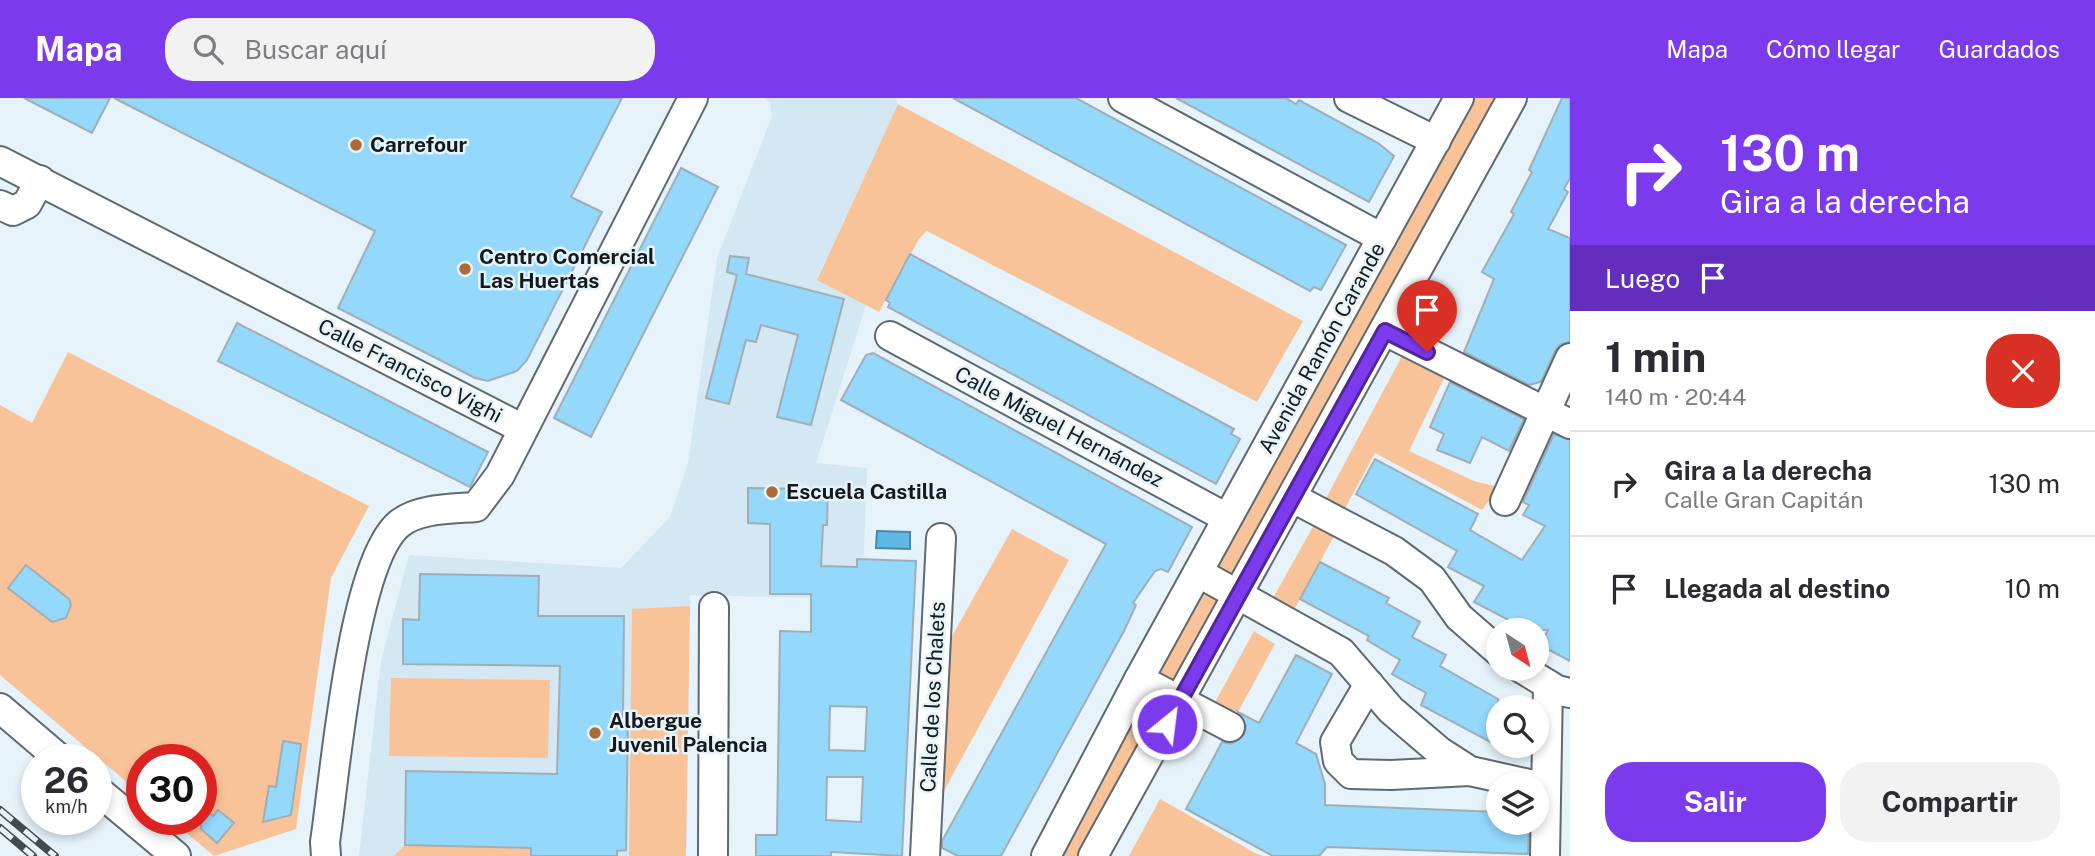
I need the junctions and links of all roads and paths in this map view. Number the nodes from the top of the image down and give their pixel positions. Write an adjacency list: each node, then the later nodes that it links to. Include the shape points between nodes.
1 (694, 98): 17 (street, Calle Francisco Vighi)
2 (1123, 98): 11 (street)
3 (1349, 98): 6 (street)
4 (1459, 98): 6 (street, Avenida Ramón Carande)
5 (1513, 98): 7 (street)
6 (1441, 132): 7 (street); 11 (street, Avenida Ramón Carande)
7 (1487, 146): 12 (street)
8 (0, 161): 9 (street, Calle Francisco Vighi)
9 (40, 180): 10 (street, via 27,204 13,211); 17 (street, Calle Francisco Vighi)
10 (0, 205)
11 (1382, 238): 20 (street, Avenida Ramón Carande)
12 (1385, 331): 15 (street); 18 (street)
13 (890, 336): 20 (street, Calle Miguel Hernández)
14 (1570, 358): 15 (street)
15 (1545, 412): 16 (street); 19 (street)
16 (1570, 424)
17 (523, 429): 38 (street, via 500,475 476,507 420,513 400,522 389,535 365,588 357,624)
18 (1293, 498): 23 (street); 25 (street, via 1394,551 1432,579 1459,617)
19 (1505, 501)
20 (1227, 518): 22 (street, Avenida Ramón Carande)
21 (941, 538): 41 (street, Calle de los Chalets)
22 (1199, 573): 23 (street); 26 (street, Avenida Ramón Carande)
23 (1238, 595): 27 (street, via 1341,652); 29 (street)
24 (715, 607): 40 (street)
25 (1486, 641)
26 (1139, 679): 29 (street); 42 (street, Avenida Ramón Carande)
27 (1370, 684): 33 (street, via 1391,710); 33 (street, via 1335,743 1338,761 1351,774)
28 (1559, 689): 34 (street)
29 (1179, 702): 31 (street); 43 (street)
30 (0, 708): 32 (street)
31 (1230, 727)
32 (42, 744)
33 (1470, 771): 35 (street)
34 (1540, 772)
35 (1486, 775)
36 (112, 802): 39 (street)
37 (1543, 835): 44 (street)
38 (324, 851)
39 (176, 856)
40 (713, 856)
41 (925, 856)
42 (1046, 856)
43 (1093, 856)
44 (1545, 856)

